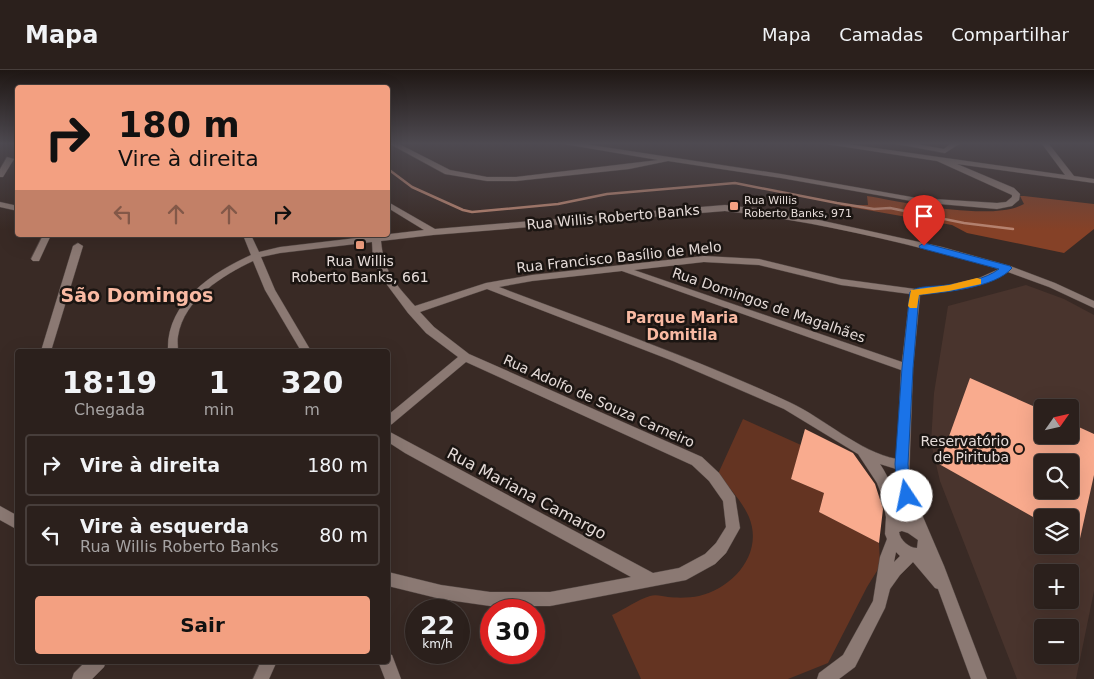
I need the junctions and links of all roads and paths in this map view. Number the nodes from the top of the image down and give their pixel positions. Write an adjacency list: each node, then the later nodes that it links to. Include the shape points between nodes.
1 (450, 172): 2 (street, via 487,179)
2 (578, 172)
3 (752, 172): 4 (street, via 917,200 997,206 1016,198 1011,190)
4 (970, 172)
5 (1033, 172): 7 (street)
6 (1068, 172): 7 (street)
7 (1072, 178): 8 (street)
8 (1094, 181)
9 (0, 204): 11 (street)
10 (390, 206): 12 (street)
11 (15, 208)
12 (433, 232): 15 (street, Rua Willis Roberto Banks); 20 (street, Rua Willis Roberto Banks, via 725,208 778,214 942,250)
13 (46, 237): 18 (street)
14 (248, 237): 17 (street)
15 (376, 239): 17 (street, Rua Willis Roberto Banks, via 311,245); 24 (street, Rua Adolfo de Souza Carneiro, via 378,259 385,276)
16 (78, 246): 25 (street)
17 (255, 256): 26 (street, Rua Willis Roberto Banks, via 214,278 184,309 173,335); 27 (street, via 270,290)
18 (36, 259)
19 (622, 268): 21 (street, Rua Francisco Basílio de Melo); 22 (street, Rua Francisco Basílio de Melo, via 704,259 760,262 841,282); 29 (street, Rua Domingos de Magalhães)
20 (1007, 268): 22 (street, Rua Francisco Basílio de Melo, via 982,280); 23 (street, Rua Willis Roberto Banks)
21 (486, 286): 24 (street, Rua Francisco Basílio de Melo); 32 (street, via 730,380 811,417)
22 (915, 292): 29 (street)
23 (1094, 305)
24 (412, 311): 28 (street, Rua Adolfo de Souza Carneiro, via 430,330)
25 (47, 349)
26 (173, 349)
27 (305, 349)
28 (465, 357): 30 (street); 41 (street, Rua Adolfo de Souza Carneiro, via 697,461 714,476 730,500 733,528 721,548 710,559 681,575)
29 (907, 368): 33 (street)
30 (390, 419)
31 (390, 437): 41 (street, Rua Mariana Camargo)
32 (861, 449): 33 (street); 34 (street)
33 (902, 471): 34 (street); 38 (street, via 907,496)
34 (889, 491): 37 (street)
35 (0, 512): 36 (street)
36 (15, 522)
37 (893, 535): 38 (street, via 898,525 906,525); 39 (street, via 904,552); 42 (street)
38 (924, 539): 39 (street, via 926,549); 43 (street, via 938,566)
39 (914, 554): 42 (street, via 895,570); 43 (street)
40 (390, 579): 41 (street, Rua Adolfo de Souza Carneiro, via 441,592 490,599 550,598)
41 (651, 580)
42 (884, 585): 50 (street, via 880,603 849,661)
43 (944, 588): 51 (street)
44 (95, 664): 47 (street)
45 (268, 664): 48 (street)
46 (387, 664): 49 (street)
47 (80, 679)
48 (261, 679)
49 (393, 679)
50 (825, 679)
51 (979, 679)

